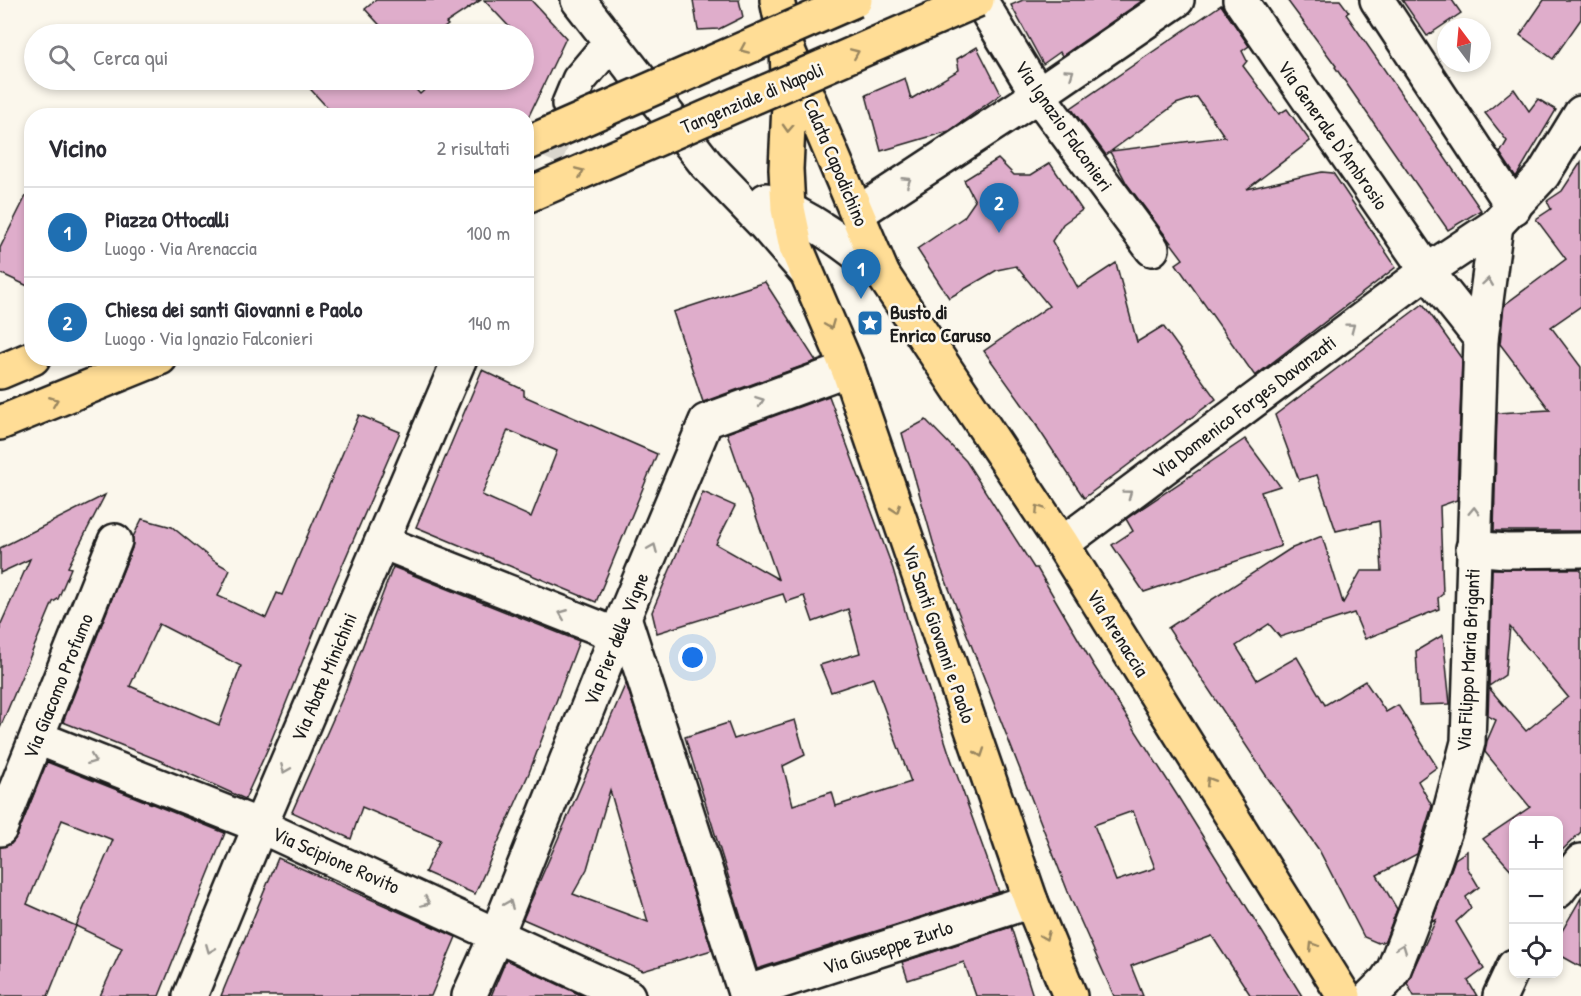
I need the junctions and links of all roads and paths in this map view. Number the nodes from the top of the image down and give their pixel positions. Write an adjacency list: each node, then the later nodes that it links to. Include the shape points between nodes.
1 (578, 0): 8 (street)
2 (777, 0): 9 (main road, Calata Capodichino)
3 (855, 0): 13 (main road, one-way to 13, bridge)
4 (979, 0): 10 (street, Via Ignazio Falconieri); 15 (main road, Tangenziale di Napoli, one-way to 4, bridge)
5 (1177, 0): 10 (street, one-way to 5)
6 (1240, 0): 20 (street, Via Generale D'Ambrosio)
7 (1377, 0): 18 (street)
8 (611, 42): 11 (street, via 579,80); 14 (street)
9 (787, 48): 16 (main road, Calata Capodichino, one-way to 16); 17 (main road, Calata Capodichino)
10 (1038, 95): 17 (street, one-way to 10); 19 (street, Via Ignazio Falconieri)
11 (569, 104)
12 (1581, 113): 18 (street, via 1543,175)
13 (534, 140)
14 (719, 177): 16 (street); 21 (street)
15 (534, 193)
16 (788, 209): 21 (main road, Calata Capodichino); 22 (street, via 830,234)
17 (858, 213): 22 (main road, Calata Capodichino)
18 (1505, 217): 20 (street); 23 (street, Via Filippo Maria Briganti, one-way to 18)
19 (1152, 249)
20 (1427, 271): 23 (street); 32 (street, Via Domenico Forges Davanzati, one-way to 20)
21 (806, 272): 27 (main road, Via Santi Giovanni e Paolo, one-way to 27)
22 (884, 275): 32 (main road, Via Arenaccia, one-way to 22)
23 (1481, 339): 33 (street, Via Filippo Maria Briganti, one-way to 23)
24 (24, 362): 28 (main road)
25 (140, 366): 29 (main road, one-way to 25)
26 (457, 366): 31 (street, Via Abate Minichini)
27 (848, 369): 35 (street, Via Pier delle Vigne, one-way to 27, via 706,421); 41 (main road, Via Santi Giovanni e Paolo, one-way to 41)
28 (0, 372)
29 (0, 423)
30 (115, 541): 36 (street, Via Giacomo Profumo)
31 (382, 542): 35 (street, one-way to 31); 37 (street, Via Abate Minichini, one-way to 37)
32 (1062, 544): 49 (main road, Via Arenaccia, one-way to 32)
33 (1473, 548): 34 (street); 50 (street, Via Filippo Maria Briganti, one-way to 33, via 1394,969 1402,949 1446,827 1468,742)
34 (1581, 550)
35 (621, 626): 42 (street, Via Pier delle Vigne, one-way to 35); 44 (street)
36 (38, 738): 37 (street, Via Scipione Rovito, one-way to 37); 38 (street, Via Giacomo Profumo)
37 (260, 826): 42 (street, Via Scipione Rovito, one-way to 42); 45 (street, Via Abate Minichini, one-way to 45)
38 (0, 829)
39 (1581, 861): 40 (street)
40 (1563, 884)
41 (1031, 901): 44 (street, Via Giuseppe Zurlo); 48 (main road, Via Santi Giovanni e Paolo, one-way to 48)
42 (497, 934): 46 (street, Via Pier delle Vigne); 47 (street, Via Scipione Rovito)
43 (1509, 977): 51 (street)
44 (746, 995)
45 (190, 996)
46 (469, 996)
47 (628, 996)
48 (1070, 996)
49 (1344, 996)
50 (1371, 996)
51 (1500, 996)

